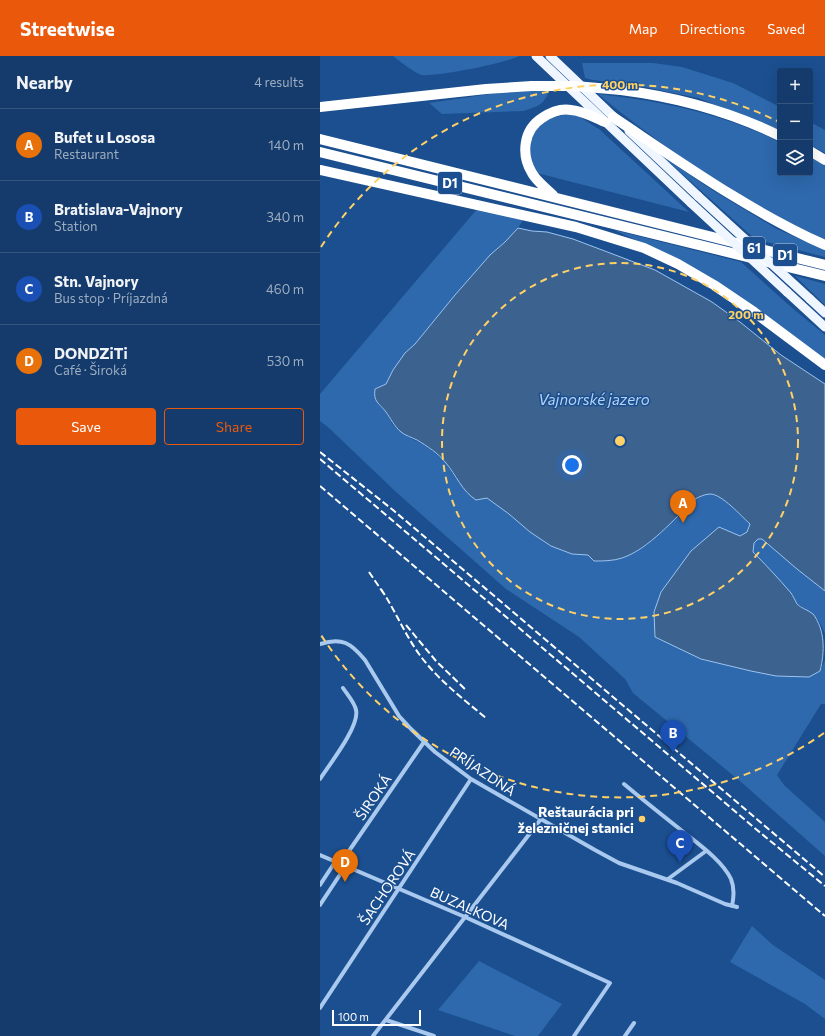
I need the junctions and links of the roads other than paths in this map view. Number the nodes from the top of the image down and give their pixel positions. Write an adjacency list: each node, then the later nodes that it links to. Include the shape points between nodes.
1 (536, 56): 4 (main road, 61)
2 (550, 56): 4 (main road, 61)
3 (320, 107): 6 (highway, bridge, via 486,89 570,85 648,94 706,108 744,120)
4 (609, 120): 13 (highway, via 582,112 558,110 538,121 531,129 524,150 527,163 540,183); 16 (highway, via 727,193); 19 (main road, 61, bridge, via 698,196); 20 (main road, 61, bridge, via 690,203)
5 (320, 131): 9 (highway)
6 (777, 135)
7 (320, 139): 9 (highway, D1)
8 (320, 152): 15 (highway, D1)
9 (380, 153): 13 (highway, D1)
10 (813, 153): 11 (highway)
11 (825, 160)
12 (320, 170): 14 (highway)
13 (554, 197): 17 (highway, D1)
14 (451, 199): 15 (highway); 21 (highway, via 576,227 644,248 714,285)
15 (579, 216): 18 (highway, D1)
16 (825, 245)
17 (825, 264)
18 (825, 276)
19 (825, 314)
20 (825, 327)
21 (825, 365)
22 (320, 644): 24 (street, PRÍJAZDNÁ, via 338,641 346,643 360,653 399,716)
23 (343, 688): 25 (street, via 356,709 356,720 350,734)
24 (424, 742): 26 (street, PRÍJAZDNÁ); 32 (street, ŠIROKÁ)
25 (320, 779)
26 (471, 779): 28 (street, PRÍJAZDNÁ); 36 (street, ŠACHOROVÁ)
27 (624, 784): 29 (street)
28 (540, 819): 34 (street, PRÍJAZDNÁ, via 614,860); 40 (street)
29 (706, 851): 34 (street); 38 (street, via 724,868 730,878 734,896)
30 (320, 856): 31 (street, BUZALKOVA)
31 (335, 862): 32 (street, BUZALKOVA); 35 (street)
32 (340, 864): 33 (street, BUZALKOVA)
33 (345, 867): 36 (street, BUZALKOVA); 37 (street)
34 (668, 879): 38 (street, PRÍJAZDNÁ)
35 (320, 885)
36 (399, 889): 40 (street, BUZALKOVA); 41 (street, ŠACHOROVÁ)
37 (320, 905)
38 (732, 906): 39 (street, PRÍJAZDNÁ)
39 (737, 907)
40 (465, 917): 42 (street); 46 (street, BUZALKOVA, via 610,983)
41 (320, 1008)
42 (386, 1020): 44 (street); 45 (street)
43 (634, 1023): 47 (street)
44 (373, 1036)
45 (434, 1036)
46 (574, 1036)
47 (625, 1036)

